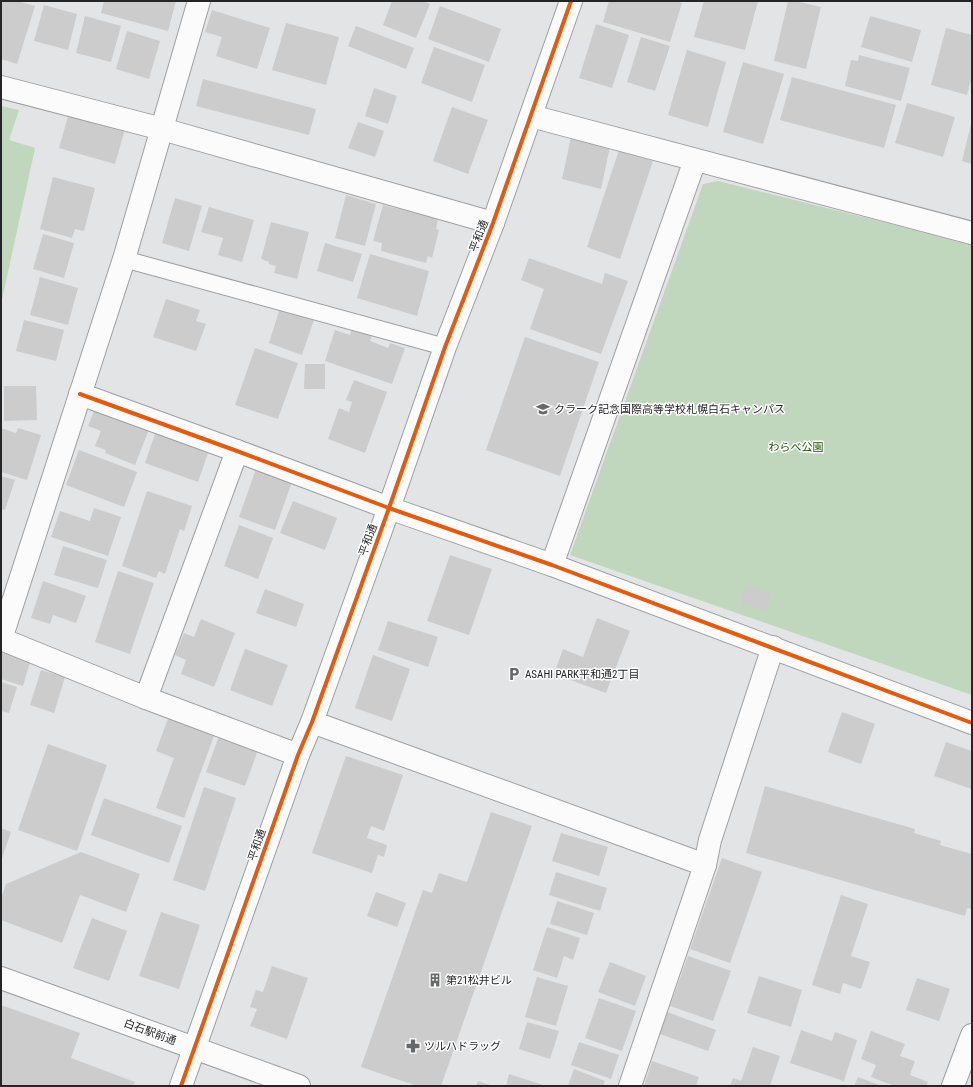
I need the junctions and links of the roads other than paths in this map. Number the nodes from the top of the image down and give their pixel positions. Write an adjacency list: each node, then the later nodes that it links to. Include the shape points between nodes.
1 (199, 1): 5 (street)
2 (571, 1): 4 (street, 平和通)
3 (1, 87): 5 (street)
4 (531, 116): 6 (street); 7 (street, 平和通)
5 (162, 129): 7 (street); 9 (street)
6 (695, 160): 8 (street); 14 (street)
7 (493, 223): 10 (street, 平和通)
8 (972, 233)
9 (124, 259): 10 (lane); 11 (street)
10 (445, 347): 13 (street, 平和通)
11 (80, 394): 12 (street); 15 (street)
12 (237, 450): 13 (street); 17 (street)
13 (389, 508): 14 (street); 18 (street, 平和通)
14 (552, 565): 16 (street)
15 (1, 639): 17 (street)
16 (773, 647): 19 (street); 21 (street, via 710,840)
17 (146, 698): 20 (street)
18 (312, 722): 20 (street, 平和通); 21 (street)
19 (972, 723)
20 (298, 755): 24 (street, 平和通)
21 (705, 865): 27 (street)
22 (1, 978): 24 (street, 白石駅前通)
23 (972, 1035): 28 (street)
24 (195, 1048): 25 (street, 平和通); 26 (street, 白石駅前通)
25 (181, 1086)
26 (299, 1086)
27 (630, 1086)
28 (953, 1086)

